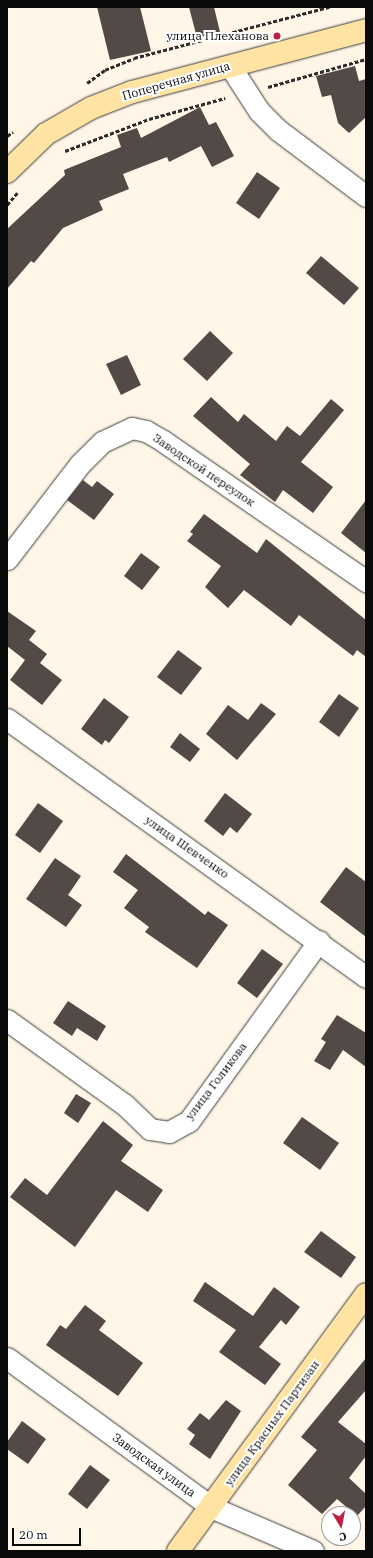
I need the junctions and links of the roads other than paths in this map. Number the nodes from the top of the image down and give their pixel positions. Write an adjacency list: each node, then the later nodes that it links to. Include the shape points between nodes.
1 (366, 30): 2 (main road, Поперечная улица)
2 (230, 66): 3 (main road, Поперечная улица, via 132,92 91,108 46,134); 4 (street, via 247,93 278,130)
3 (7, 172)
4 (366, 196)
5 (7, 559): 6 (street, Заводской переулок, via 80,464 102,442 132,428 146,431 163,441)
6 (366, 581)
7 (7, 719): 8 (street, улица Шевченко)
8 (320, 941): 9 (street, улица Шевченко); 10 (street, улица Голикова, via 189,1121 169,1132 150,1129 125,1105)
9 (366, 977)
10 (7, 1020)
11 (366, 1294): 13 (main road, улица Красных Партизан)
12 (7, 1358): 13 (street, Заводская улица)
13 (211, 1507): 14 (main road, улица Красных Партизан); 15 (street, Заводская улица)
14 (178, 1551)
15 (313, 1551)

